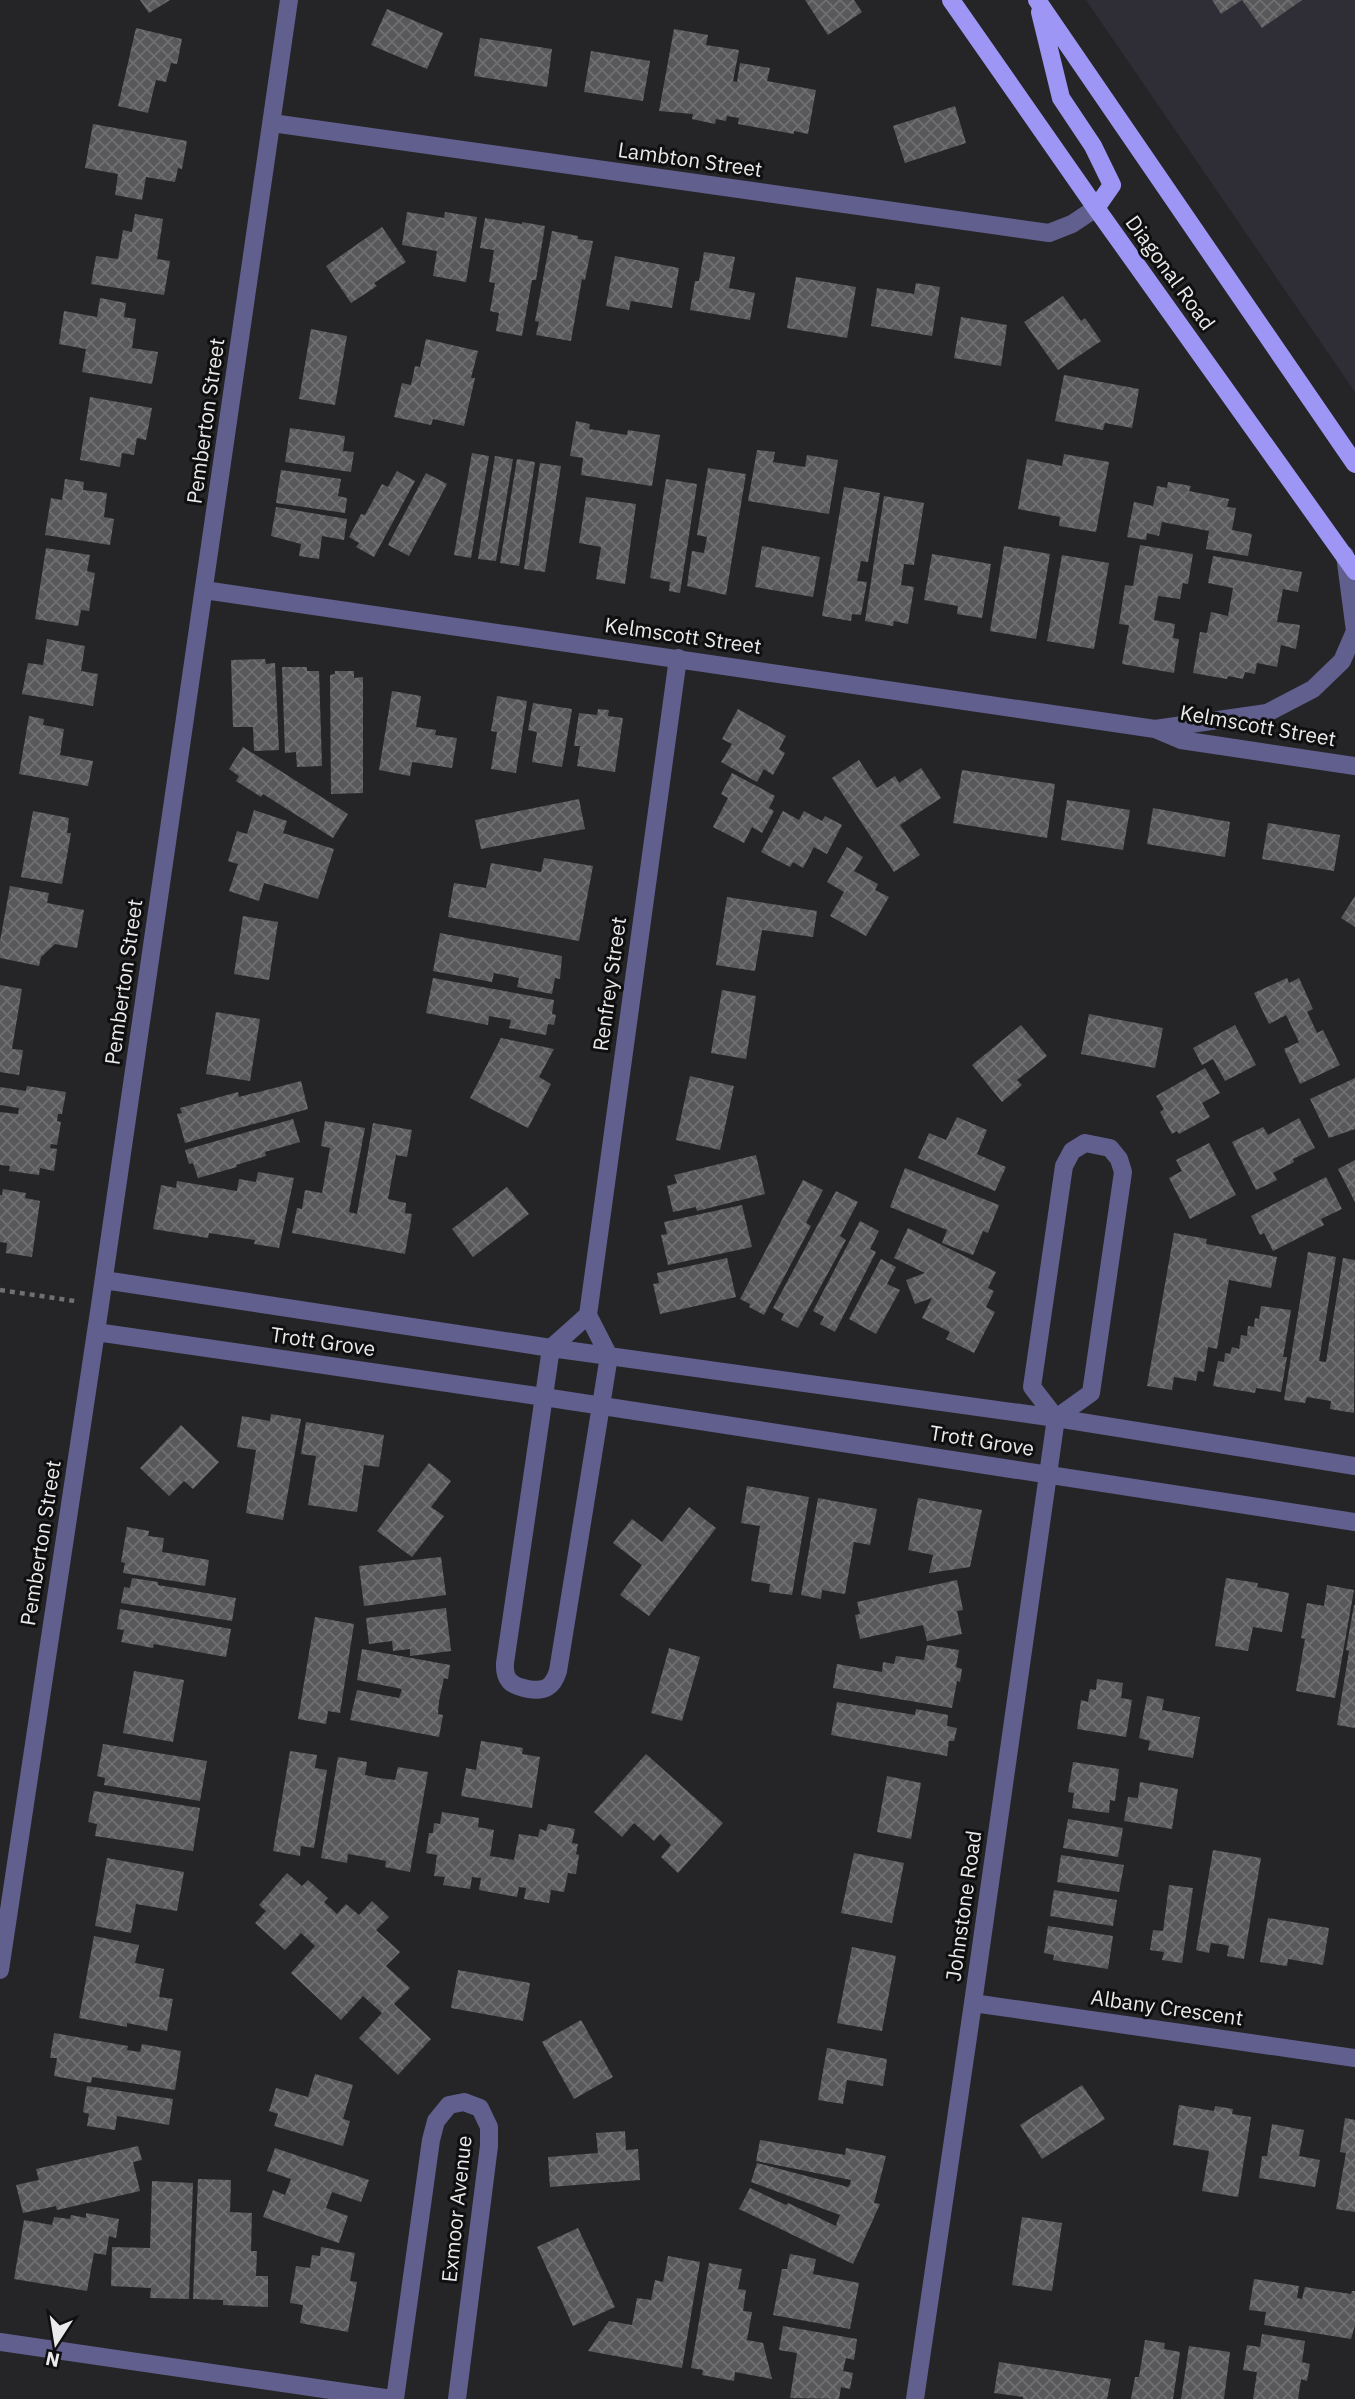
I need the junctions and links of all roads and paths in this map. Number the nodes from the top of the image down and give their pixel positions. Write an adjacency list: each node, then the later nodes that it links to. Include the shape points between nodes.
1 (289, 0): 4 (street, Pemberton Street)
2 (951, 0): 5 (main road, Diagonal Road)
3 (1037, 1): 5 (main road, via 1061,98 1093,146 1112,186); 6 (main road, Diagonal Road)
4 (272, 124): 5 (street, Lambton Street, via 1049,233); 9 (street, Pemberton Street)
5 (1096, 208): 7 (main road, Diagonal Road)
6 (1355, 464)
7 (1345, 555): 8 (main road, Diagonal Road); 11 (street, Kelmscott Street, via 1355,631 1342,661 1313,689 1268,713)
8 (1355, 571)
9 (204, 590): 10 (street, Kelmscott Street); 13 (street, Pemberton Street)
10 (678, 658): 11 (street, Kelmscott Street); 16 (street, Renfrey Street)
11 (1155, 729): 12 (street, Kelmscott Street, via 1181,740)
12 (1355, 766)
13 (104, 1280): 15 (street, Pemberton Street); 18 (street, Trott Grove)
14 (0, 1290): 15 (path)
15 (100, 1305): 17 (street, Pemberton Street)
16 (588, 1315): 18 (street); 19 (street)
17 (96, 1332): 20 (street, Trott Grove); 26 (street, Pemberton Street)
18 (551, 1348): 19 (street, Trott Grove); 20 (street)
19 (609, 1356): 21 (street); 22 (street, Trott Grove)
20 (544, 1397): 21 (street, Trott Grove); 21 (street, via 504,1673 517,1687 539,1691 555,1681)
21 (602, 1407): 24 (street, Trott Grove)
22 (1056, 1418): 22 (street, Trott Grove, via 1032,1387 1064,1166 1072,1151 1085,1143 1110,1147 1123,1172 1091,1393); 23 (street, Trott Grove); 24 (street, Johnstone Road)
23 (1355, 1466)
24 (1048, 1474): 25 (street, Trott Grove); 28 (street, Johnstone Road)
25 (1355, 1522)
26 (4, 1911): 27 (street, Pemberton Street)
27 (0, 1969)
28 (973, 2003): 29 (street, Albany Crescent); 33 (street, Johnstone Road)
29 (1355, 2058)
30 (0, 2342): 31 (street, Exmoor Avenue)
31 (393, 2399): 32 (street, Exmoor Avenue, via 431,2140 436,2120 449,2105 464,2102 480,2108 489,2127 489,2146)
32 (457, 2399)
33 (915, 2399)

